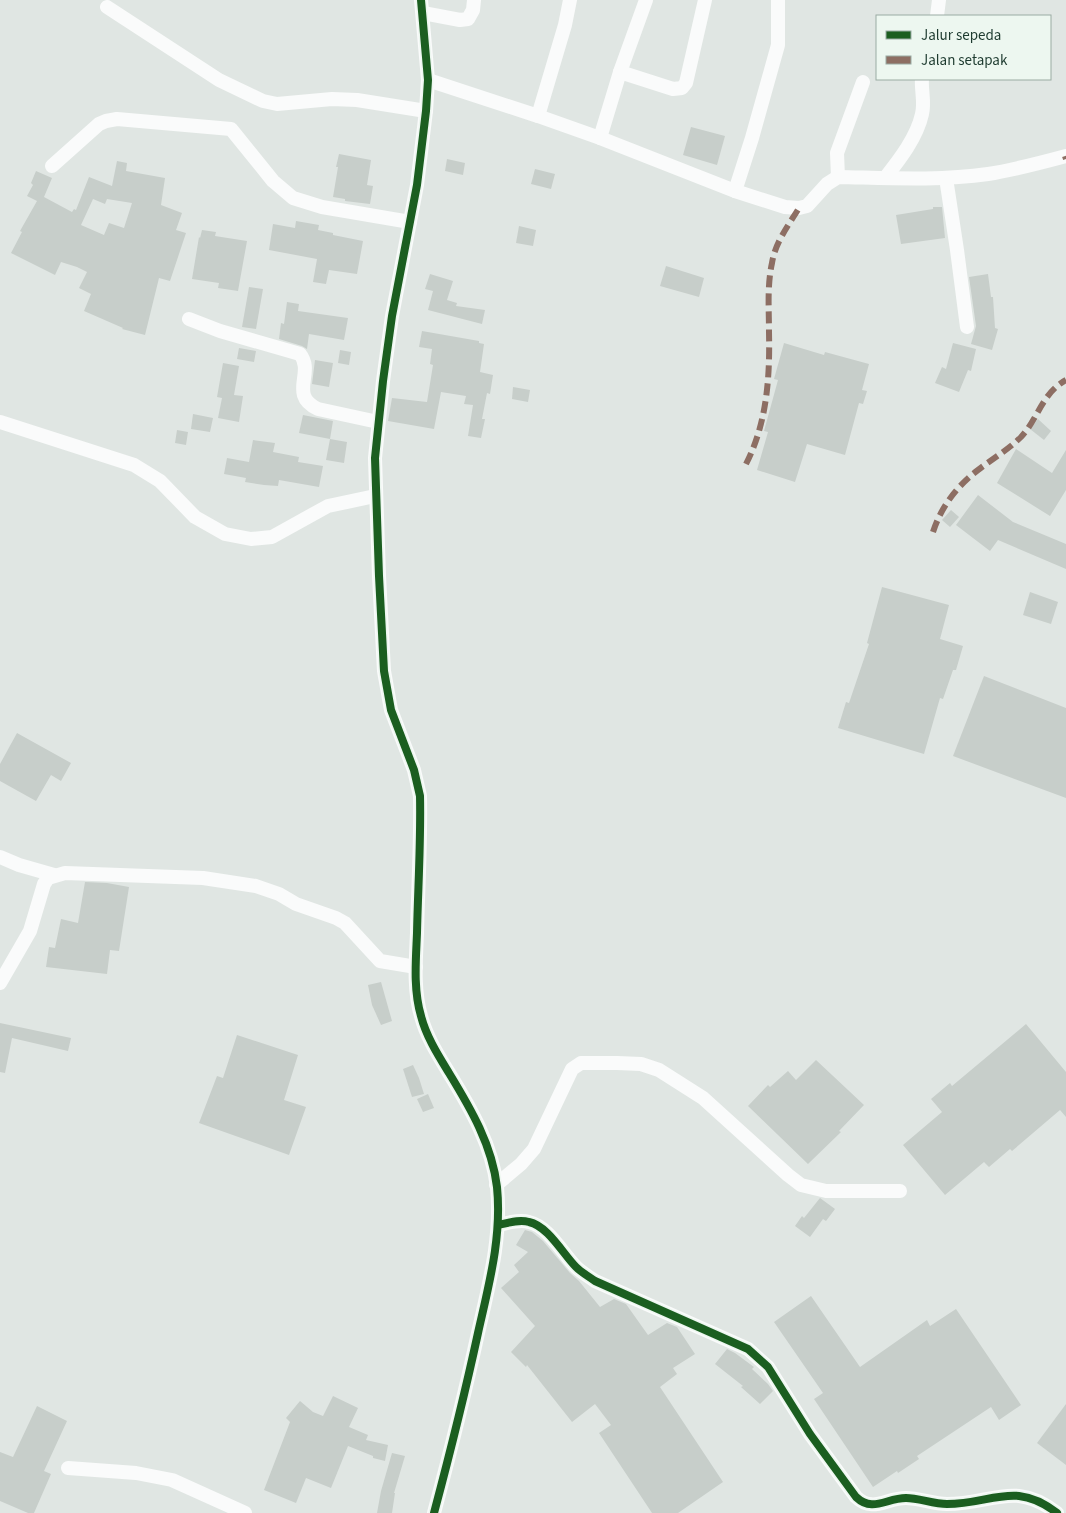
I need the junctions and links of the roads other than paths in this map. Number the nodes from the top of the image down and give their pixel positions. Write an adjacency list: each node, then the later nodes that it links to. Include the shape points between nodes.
1 (474, 0): 7 (street, via 468,19 460,20)
2 (570, 0): 15 (street)
3 (646, 0): 10 (street)
4 (705, 0): 10 (street, via 686,83 682,88 673,89)
5 (778, 0): 22 (street, via 778,45)
6 (939, 0): 9 (street)
7 (422, 6): 11 (street)
8 (107, 7): 14 (street, via 219,80 263,101 276,104 357,100)
9 (937, 15)
10 (620, 72): 16 (street)
11 (428, 80): 14 (street); 15 (street)
12 (922, 80): 20 (street, via 922,114 904,152)
13 (863, 82): 19 (street, via 837,153)
14 (420, 110): 23 (street, via 423,145)
15 (538, 116): 16 (street)
16 (600, 138): 22 (street)
17 (1066, 156): 21 (street, via 1017,169)
18 (52, 166): 23 (street, via 106,121 117,119 231,129 273,181 293,198 322,207)
19 (838, 177): 20 (street); 22 (street, via 807,206 799,208 785,207)
20 (885, 178): 21 (street)
21 (946, 178): 25 (street)
22 (735, 191)
23 (410, 222): 27 (street, via 392,316)
24 (189, 320): 27 (street, via 300,354 305,368 302,390 310,405 318,410)
25 (967, 327)
26 (0, 422): 28 (street, via 134,465 160,482 195,517 225,534 251,539 272,537 328,506)
27 (378, 422): 28 (street)
28 (375, 496): 31 (street, via 388,696 420,796)
29 (0, 857): 30 (street)
30 (54, 875): 31 (street, via 194,877 256,886 345,923 380,961); 32 (street, via 44,884 30,931)
31 (416, 967): 33 (street, via 422,1021 478,1121 492,1159)
32 (0, 983)
33 (496, 1185): 34 (street, via 534,1149 572,1069 581,1063 617,1063 651,1066 703,1098 801,1185 826,1192); 35 (street)
34 (900, 1191)
35 (498, 1225): 38 (street, via 457,1428); 39 (street, via 519,1221 538,1225 576,1267 595,1281 748,1349 768,1366 810,1434 865,1505 875,1506 900,1498 946,1504 1019,1496 1043,1502)
36 (68, 1468): 37 (street, via 136,1473 172,1480)
37 (245, 1513)
38 (434, 1513)
39 (1057, 1513)

